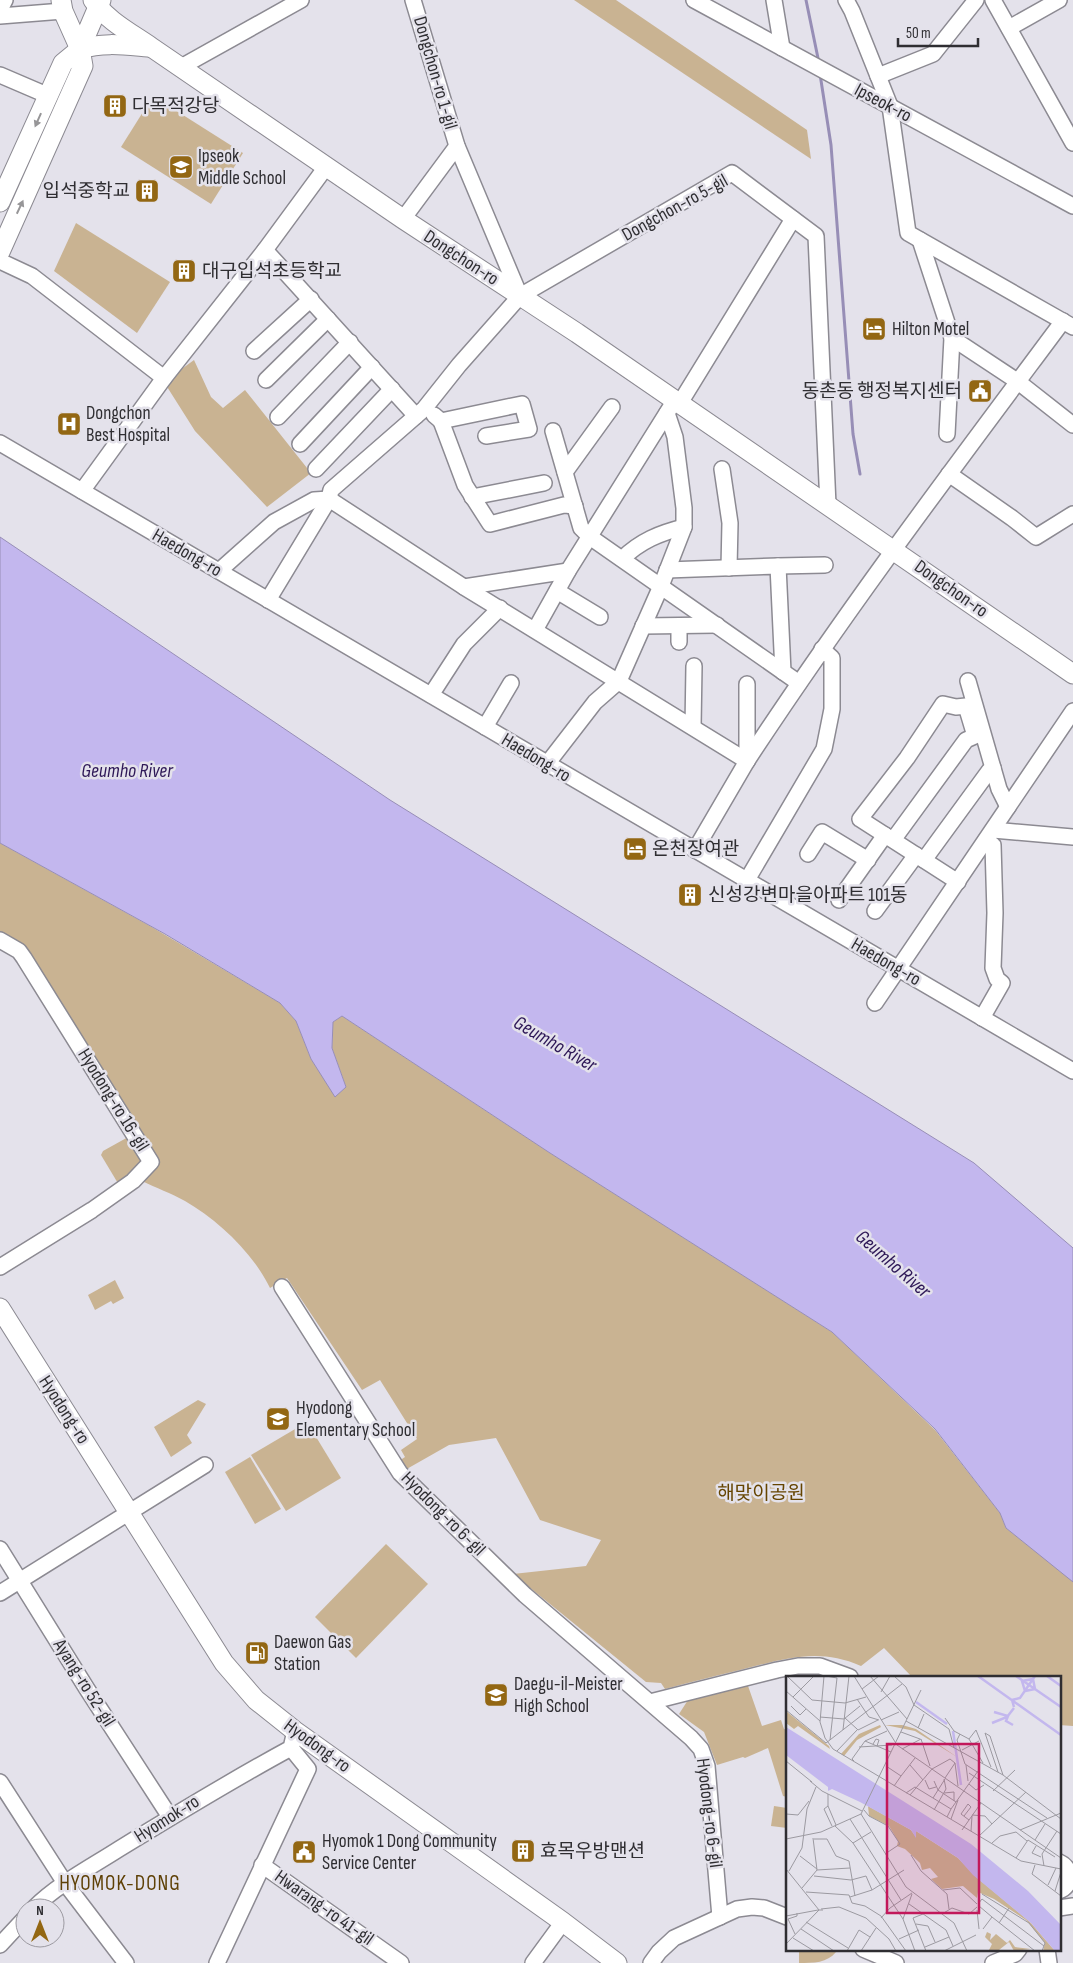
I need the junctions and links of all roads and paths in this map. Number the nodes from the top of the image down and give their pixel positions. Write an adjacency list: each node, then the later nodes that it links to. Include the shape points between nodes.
1 (5, 0): 12 (street)
2 (301, 0): 18 (street)
3 (413, 0): 24 (street, Dongchon-ro 1-gil)
4 (694, 0): 16 (street, Ipseok-ro)
5 (774, 0): 16 (street)
6 (846, 0): 20 (street)
7 (976, 0): 20 (street, via 933,54)
8 (993, 0): 14 (street)
9 (1059, 0): 14 (street)
10 (97, 2): 15 (main road, Dongchon-ro, via 113,21); 17 (main road)
11 (62, 6): 13 (street); 17 (main road)
12 (0, 10)
13 (0, 16)
14 (1009, 28): 23 (street)
15 (151, 47): 17 (main road, via 102,44); 18 (main road, Dongchon-ro)
16 (782, 48): 22 (street, Ipseok-ro)
17 (80, 49): 21 (main road, via 64,63); 32 (main road, one-way to 17, via 83,66)
18 (181, 67): 25 (main road, Dongchon-ro)
19 (0, 75): 21 (street)
20 (878, 76): 22 (street)
21 (49, 96): 26 (main road, one-way to 26)
22 (890, 106): 27 (street, Ipseok-ro); 30 (street)
23 (1073, 143)
24 (457, 146): 28 (street); 34 (street, Dongchon-ro 1-gil)
25 (326, 167): 28 (main road, Dongchon-ro); 31 (street)
26 (0, 202)
27 (1073, 206)
28 (403, 219): 34 (main road, Dongchon-ro)
29 (793, 219): 34 (street, Dongchon-ro 5-gil, via 732,173); 46 (street); 65 (street, via 816,236)
30 (914, 236): 37 (street); 38 (street)
31 (265, 250): 35 (street); 42 (street)
32 (0, 252)
33 (0, 261): 42 (street, via 32,276)
34 (520, 296): 46 (main road, Dongchon-ro); 48 (street)
35 (311, 299): 36 (street); 40 (street)
36 (328, 319): 39 (street); 43 (street)
37 (1068, 324): 44 (street)
38 (952, 338): 44 (street); 53 (street)
39 (350, 342): 41 (street); 49 (street)
40 (254, 351)
41 (372, 367): 45 (street); 56 (street)
42 (164, 378): 62 (street)
43 (266, 380)
44 (1017, 381): 51 (street); 60 (street)
45 (392, 389): 48 (street); 57 (street)
46 (674, 405): 65 (main road, Dongchon-ro); 68 (street); 69 (street)
47 (612, 407): 59 (street)
48 (421, 412): 50 (street); 64 (street, via 331,490)
49 (278, 417)
50 (441, 421): 54 (street, via 522,404 529,429); 63 (street)
51 (1073, 425)
52 (553, 431): 59 (street)
53 (947, 434)
54 (486, 436)
55 (0, 443): 62 (street, Haedong-ro)
56 (300, 444)
57 (316, 469)
58 (722, 469): 74 (street, via 730,523)
59 (565, 472): 66 (street)
60 (949, 474): 67 (street, via 1036,538); 70 (street)
61 (544, 483): 63 (street)
62 (82, 492): 76 (street, Haedong-ro)
63 (472, 497): 66 (street, via 490,524 564,505)
64 (329, 499): 76 (street, via 314,500 274,522); 79 (street); 81 (street)
65 (828, 504): 70 (main road, Dongchon-ro)
66 (575, 506): 69 (street, via 581,528)
67 (1073, 514)
68 (684, 527): 71 (street, via 659,533); 75 (street)
69 (590, 537): 71 (street); 77 (street)
70 (893, 549): 89 (street); 92 (main road, Dongchon-ro)
71 (622, 559): 78 (street)
72 (778, 566): 73 (street); 74 (street); 91 (street)
73 (825, 566)
74 (729, 568): 75 (street)
75 (668, 570): 78 (street)
76 (219, 571): 81 (street, Haedong-ro)
77 (568, 571): 79 (street); 80 (street)
78 (661, 586): 84 (street); 85 (street)
79 (464, 587): 82 (street)
80 (557, 592): 83 (street); 87 (street)
81 (268, 600): 98 (street, Haedong-ro)
82 (500, 608): 87 (street); 98 (street, via 464,644)
83 (600, 617)
84 (717, 625): 86 (street); 91 (street)
85 (643, 626): 86 (street); 93 (street)
86 (679, 626): 88 (street)
87 (536, 630): 93 (street)
88 (679, 642)
89 (822, 649): 96 (street); 113 (street, via 832,658 833,679 832,709 824,749)
90 (694, 666): 101 (street)
91 (783, 672): 96 (street)
92 (1073, 674)
93 (619, 681): 101 (street); 103 (street, via 594,702)
94 (968, 681): 104 (street)
95 (511, 682): 100 (street)
96 (799, 682): 102 (street)
97 (747, 684): 102 (street)
98 (431, 695): 100 (street, Haedong-ro)
99 (1073, 711): 105 (street)
100 (485, 727): 103 (street, Haedong-ro)
101 (693, 728): 102 (street)
102 (747, 761): 109 (street)
103 (547, 764): 109 (street, Haedong-ro)
104 (993, 768): 105 (street); 111 (street)
105 (1008, 807): 106 (street)
106 (989, 835): 107 (street); 114 (street); 120 (street, via 992,845 993,968 1002,983)
107 (1073, 837)
108 (889, 838): 108 (street, via 966,740 975,736 966,706 943,704 860,819); 111 (street); 112 (street)
109 (695, 850): 113 (street, Haedong-ro)
110 (808, 854): 112 (street, via 822,832)
111 (920, 857): 114 (street); 116 (street)
112 (868, 860): 115 (street)
113 (747, 880): 118 (street, Haedong-ro)
114 (958, 882): 118 (street)
115 (839, 900)
116 (875, 910)
117 (0, 940): 122 (street, Hyodong-ro 16-gil, via 19,951 24,958 152,1162 133,1181 92,1210)
118 (899, 969): 119 (street); 120 (street, Haedong-ro)
119 (875, 1003)
120 (982, 1018): 121 (street, Haedong-ro)
121 (1072, 1070)
122 (0, 1267)
123 (282, 1287): 131 (street, Hyodong-ro 6-gil, via 400,1472 525,1594)
124 (0, 1308): 126 (main road, Hyodong-ro)
125 (205, 1465): 126 (street)
126 (130, 1512): 128 (street); 132 (main road, Hyodong-ro, via 224,1663)
127 (0, 1549): 128 (street, Ayang-ro 52-gil)
128 (20, 1580): 129 (street); 134 (street, Ayang-ro 52-gil)
129 (0, 1593)
130 (847, 1676): 131 (street, via 820,1666 798,1666)
131 (650, 1702): 143 (street, Hyodong-ro 6-gil, via 701,1749 707,1766)
132 (293, 1740): 134 (street, Hyomok-ro); 136 (street, Hyodong-ro, via 308,1770); 145 (main road, Hyodong-ro)
133 (0, 1782): 138 (street)
134 (170, 1817): 138 (street, Hyomok-ro)
135 (1065, 1859): 137 (street)
136 (262, 1864): 152 (street, Hwarang-ro 41-gil); 153 (street, Hwarang-ro 41-gil)
137 (1072, 1880): 139 (street)
138 (66, 1884): 140 (street, Hyomok-ro); 151 (street)
139 (1060, 1892)
140 (47, 1898)
141 (1073, 1906): 142 (street)
142 (1060, 1908)
143 (720, 1917): 144 (street, via 737,1909 752,1907); 156 (street, via 674,1938)
144 (786, 1917)
145 (563, 1922): 154 (street); 155 (main road, Hyodong-ro)
146 (15, 1929): 147 (street)
147 (0, 1945)
148 (865, 1950): 157 (street)
149 (1018, 1950): 158 (street)
150 (1048, 1950): 159 (street)
151 (126, 1963)
152 (217, 1963)
153 (401, 1963)
154 (533, 1963)
155 (617, 1963)
156 (651, 1963)
157 (896, 1963)
158 (993, 1963)
159 (1049, 1963)

